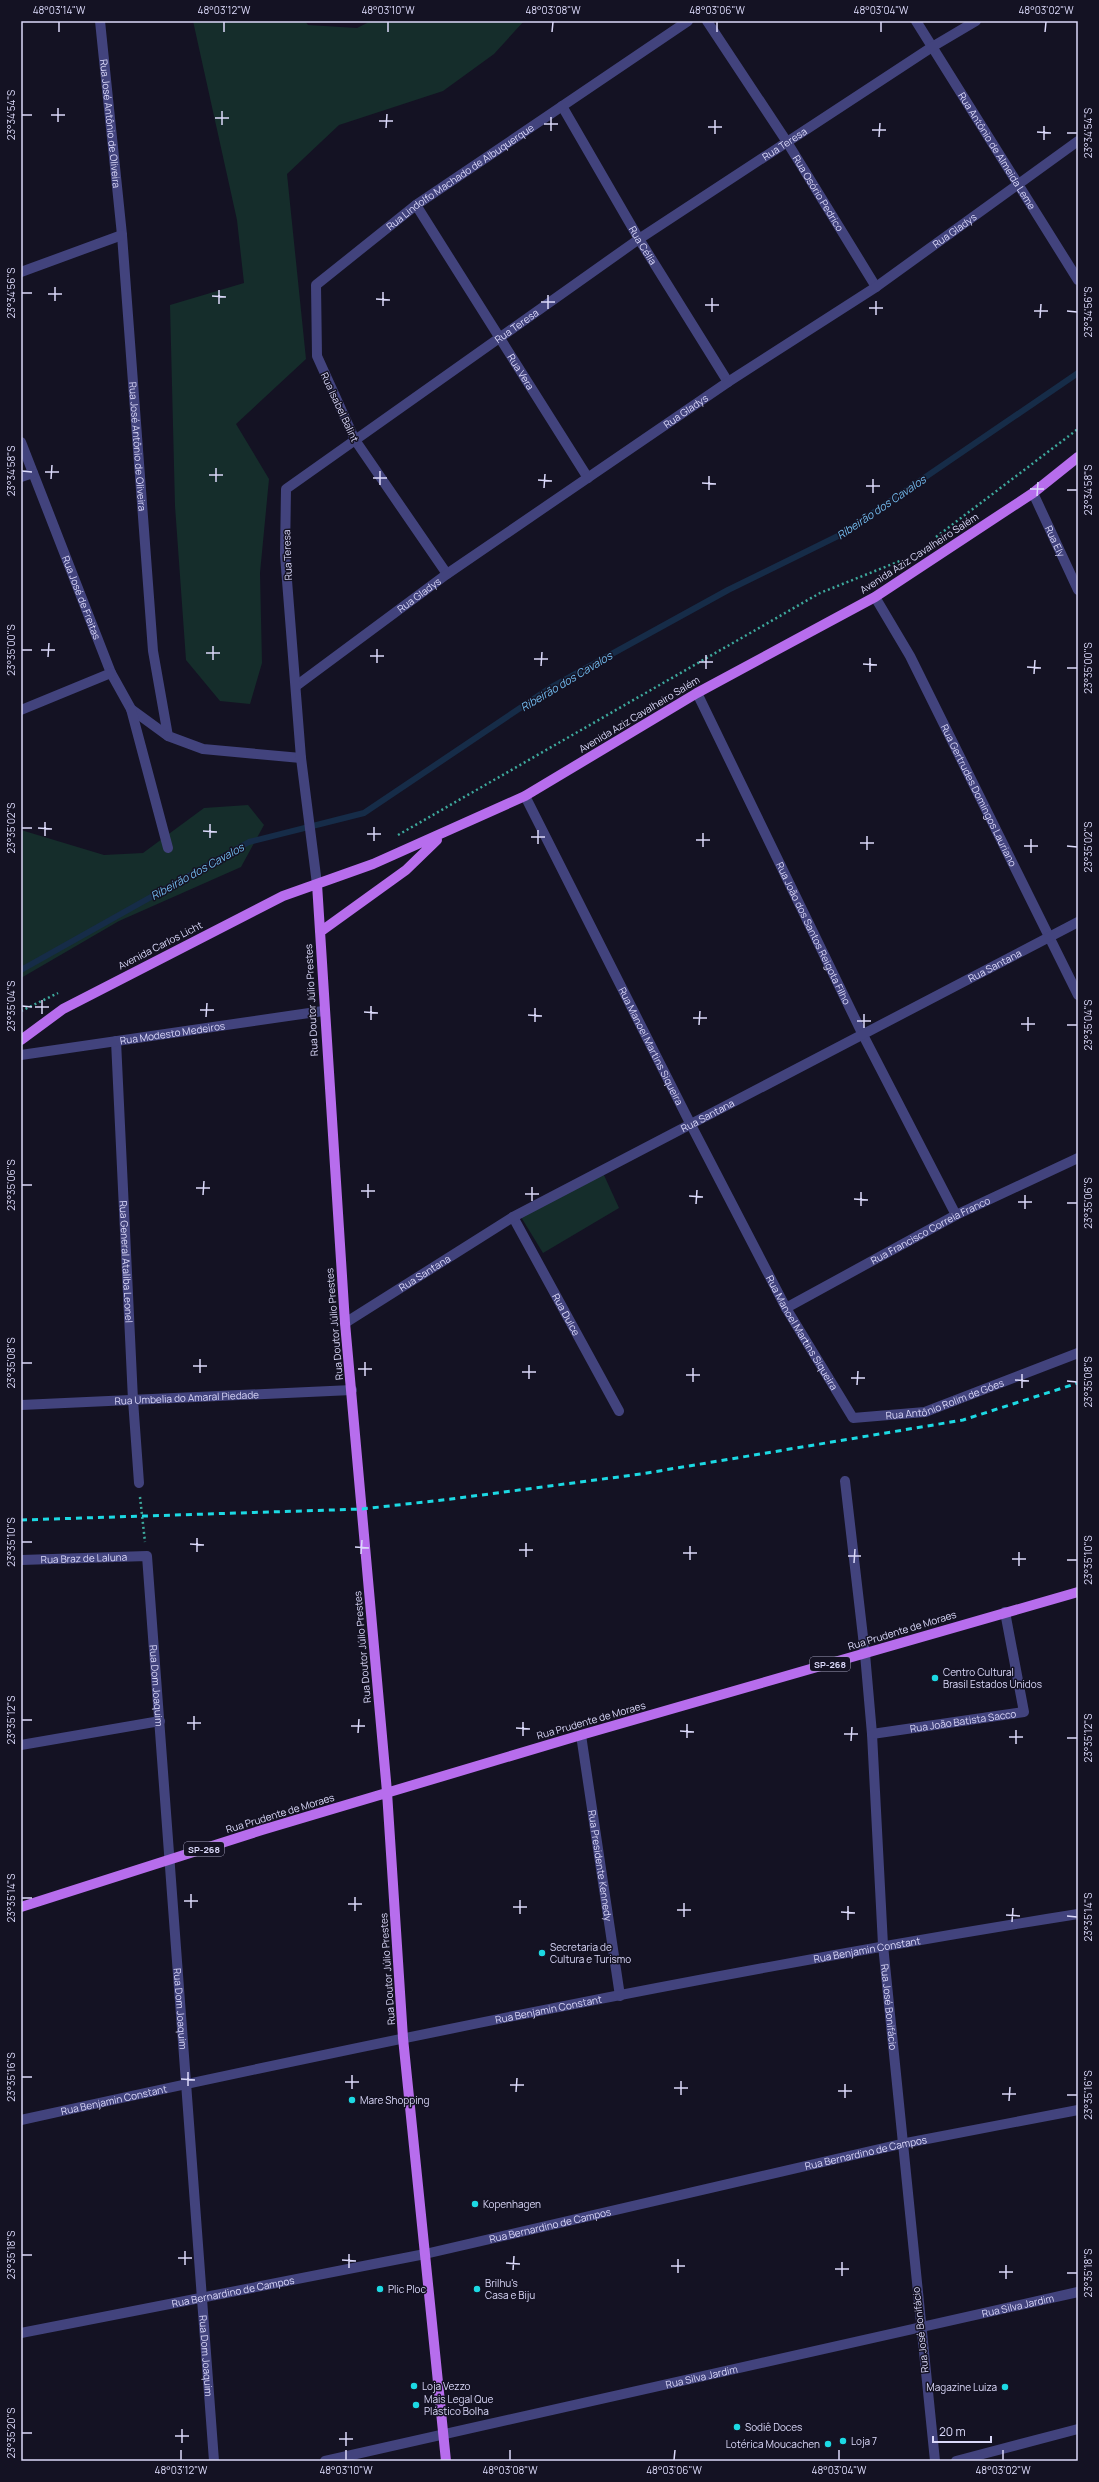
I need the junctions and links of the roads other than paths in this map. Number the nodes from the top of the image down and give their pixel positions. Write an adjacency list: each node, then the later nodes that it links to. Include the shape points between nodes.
1 (100, 21): 12 (street, Rua José Antônio de Oliveira)
2 (688, 21): 7 (street, Rua Lindolfo Machado de Albuquerque)
3 (707, 21): 9 (street, Rua Osório Pedrico)
4 (916, 21): 6 (street, Rua Antônio de Almeida Leme)
5 (976, 21): 6 (street, Rua Teresa)
6 (932, 47): 9 (street, Rua Teresa); 10 (street, Rua Antônio de Almeida Leme)
7 (562, 106): 11 (street, Rua Lindolfo Machado de Albuquerque); 13 (street, Rua Célia)
8 (1078, 141): 10 (street, Rua Gladys)
9 (787, 142): 13 (street, Rua Teresa); 17 (street, Rua Osório Pedrico)
10 (1018, 185): 15 (street, Rua Antônio de Almeida Leme); 17 (street, Rua Gladys)
11 (416, 205): 16 (street, Rua Lindolfo Machado de Albuquerque); 18 (street, Rua Vera)
12 (122, 235): 14 (street); 35 (street, Rua José Antônio de Oliveira, via 153,651)
13 (639, 239): 18 (street, Rua Teresa); 19 (street, Rua Célia)
14 (21, 272)
15 (1078, 280)
16 (316, 285): 20 (street, Rua Isabel Balint, via 317,356)
17 (876, 287): 19 (street, Rua Gladys)
18 (498, 339): 20 (street, Rua Teresa); 25 (street, Rua Vera)
19 (728, 382): 25 (street, Rua Gladys)
20 (355, 440): 27 (street, Rua Isabel Balint); 31 (street, Rua Teresa, via 286,489 285,555)
21 (21, 442): 23 (street, Rua José de Freitas)
22 (1078, 457): 26 (main road, Avenida Aziz Cavalheiro Salém)
23 (33, 473): 24 (street); 30 (street, Rua José de Freitas)
24 (21, 477)
25 (588, 478): 27 (street, Rua Gladys)
26 (1033, 493): 28 (street, Rua Ely); 29 (main road, Avenida Aziz Cavalheiro Salém)
27 (446, 574): 31 (street, Rua Gladys)
28 (1078, 590)
29 (875, 598): 32 (main road, Avenida Aziz Cavalheiro Salém); 44 (street, Rua Gertrudes Domingos Lauriano, via 910,656)
30 (111, 673): 33 (street, Rua José de Freitas); 34 (street)
31 (296, 686): 36 (street, Rua Teresa)
32 (696, 693): 37 (main road, Avenida Aziz Cavalheiro Salém); 47 (street, Rua João dos Santos Reigota Filho)
33 (131, 709): 35 (street, Rua José de Freitas); 40 (street)
34 (21, 710)
35 (168, 736): 36 (street, via 203,750)
36 (301, 758): 38 (street, Rua Teresa)
37 (525, 796): 39 (main road, Avenida Aziz Cavalheiro Salém); 51 (street, Rua Manoel Martins Siqueira)
38 (308, 804): 41 (street, Rua Doutor Júlio Prestes)
39 (442, 835): 41 (main road, Avenida Aziz Cavalheiro Salém); 43 (main road, via 406,870)
40 (168, 848)
41 (317, 884): 43 (main road, Rua Doutor Júlio Prestes); 48 (main road, Avenida Carlos Licht, via 283,896 63,1009)
42 (1078, 922): 44 (street, Rua Santana)
43 (320, 932): 46 (main road, Rua Doutor Júlio Prestes)
44 (1048, 938): 45 (street, Rua Gertrudes Domingos Lauriano); 47 (street, Rua Santana)
45 (1078, 995)
46 (324, 1011): 49 (street, Rua Modesto Medeiros); 56 (main road, Rua Doutor Júlio Prestes)
47 (862, 1033): 51 (street, Rua Santana); 53 (street, Rua João dos Santos Reigota Filho)
48 (21, 1040)
49 (116, 1041): 50 (street, Rua Modesto Medeiros); 59 (street, Rua General Ataliba Leonel)
50 (21, 1055)
51 (690, 1123): 54 (street, Rua Santana); 55 (street, Rua Manoel Martins Siqueira)
52 (1078, 1158): 53 (street, Rua Francisco Correia Franco)
53 (956, 1215): 55 (street, Rua Francisco Correia Franco)
54 (513, 1217): 56 (street, Rua Santana); 61 (street, Rua Dulce)
55 (786, 1308): 62 (street, Rua Manoel Martins Siqueira)
56 (345, 1323): 58 (main road, Rua Doutor Júlio Prestes)
57 (1078, 1353): 62 (street, Rua Antônio Rolim de Góes, via 924,1412)
58 (352, 1390): 59 (street, Rua Umbelia do Amaral Piedade); 74 (main road, Rua Doutor Júlio Prestes)
59 (133, 1400): 60 (street, Rua Umbelia do Amaral Piedade); 64 (street, Rua General Ataliba Leonel)
60 (21, 1405)
61 (619, 1411)
62 (853, 1418)
63 (845, 1481): 69 (street, Rua José Bonifácio)
64 (139, 1483)
65 (147, 1556): 66 (street, Rua Braz de Laluna); 70 (street, Rua Dom Joaquim)
66 (21, 1560)
67 (1078, 1592): 68 (main road, Rua Prudente de Moraes / SP-268)
68 (1005, 1612): 69 (main road, Rua Prudente de Moraes / SP-268); 72 (street, Rua João Batista Sacco, via 1024,1712)
69 (865, 1654): 71 (main road, Rua Prudente de Moraes / SP-268); 72 (street, Rua José Bonifácio)
70 (160, 1721): 73 (street); 75 (street, Rua Dom Joaquim)
71 (581, 1734): 74 (main road, Rua Prudente de Moraes / SP-268); 79 (street, Rua Presidente Kennedy)
72 (872, 1734): 78 (street, Rua José Bonifácio)
73 (21, 1745)
74 (387, 1792): 75 (main road, Rua Prudente de Moraes / SP-268); 80 (main road, Rua Doutor Júlio Prestes)
75 (170, 1860): 76 (main road, Rua Prudente de Moraes / SP-268); 81 (street, Rua Dom Joaquim)
76 (21, 1907)
77 (1078, 1914): 78 (street, Rua Benjamin Constant)
78 (883, 1945): 79 (street, Rua Benjamin Constant); 84 (street, Rua José Bonifácio)
79 (620, 1996): 80 (street, Rua Benjamin Constant)
80 (404, 2038): 81 (street, Rua Benjamin Constant); 85 (main road, Rua Doutor Júlio Prestes)
81 (187, 2083): 83 (street, Rua Benjamin Constant); 87 (street, Rua Dom Joaquim)
82 (1078, 2110): 84 (street, Rua Bernardino de Campos)
83 (21, 2120)
84 (901, 2144): 85 (street, Rua Bernardino de Campos); 88 (street, Rua José Bonifácio)
85 (425, 2254): 87 (street, Rua Bernardino de Campos); 91 (main road, Rua Doutor Júlio Prestes)
86 (1078, 2292): 88 (street, Rua Silva Jardim)
87 (202, 2299): 89 (street, Rua Bernardino de Campos); 92 (street, Rua Dom Joaquim)
88 (920, 2327): 91 (street, Rua Silva Jardim); 95 (street, Rua José Bonifácio)
89 (21, 2333)
90 (1078, 2429): 96 (street)
91 (443, 2435): 93 (street, Rua Silva Jardim); 94 (main road, Rua Doutor Júlio Prestes)
92 (214, 2461)
93 (325, 2461)
94 (446, 2461)
95 (934, 2461)
96 (956, 2461)

